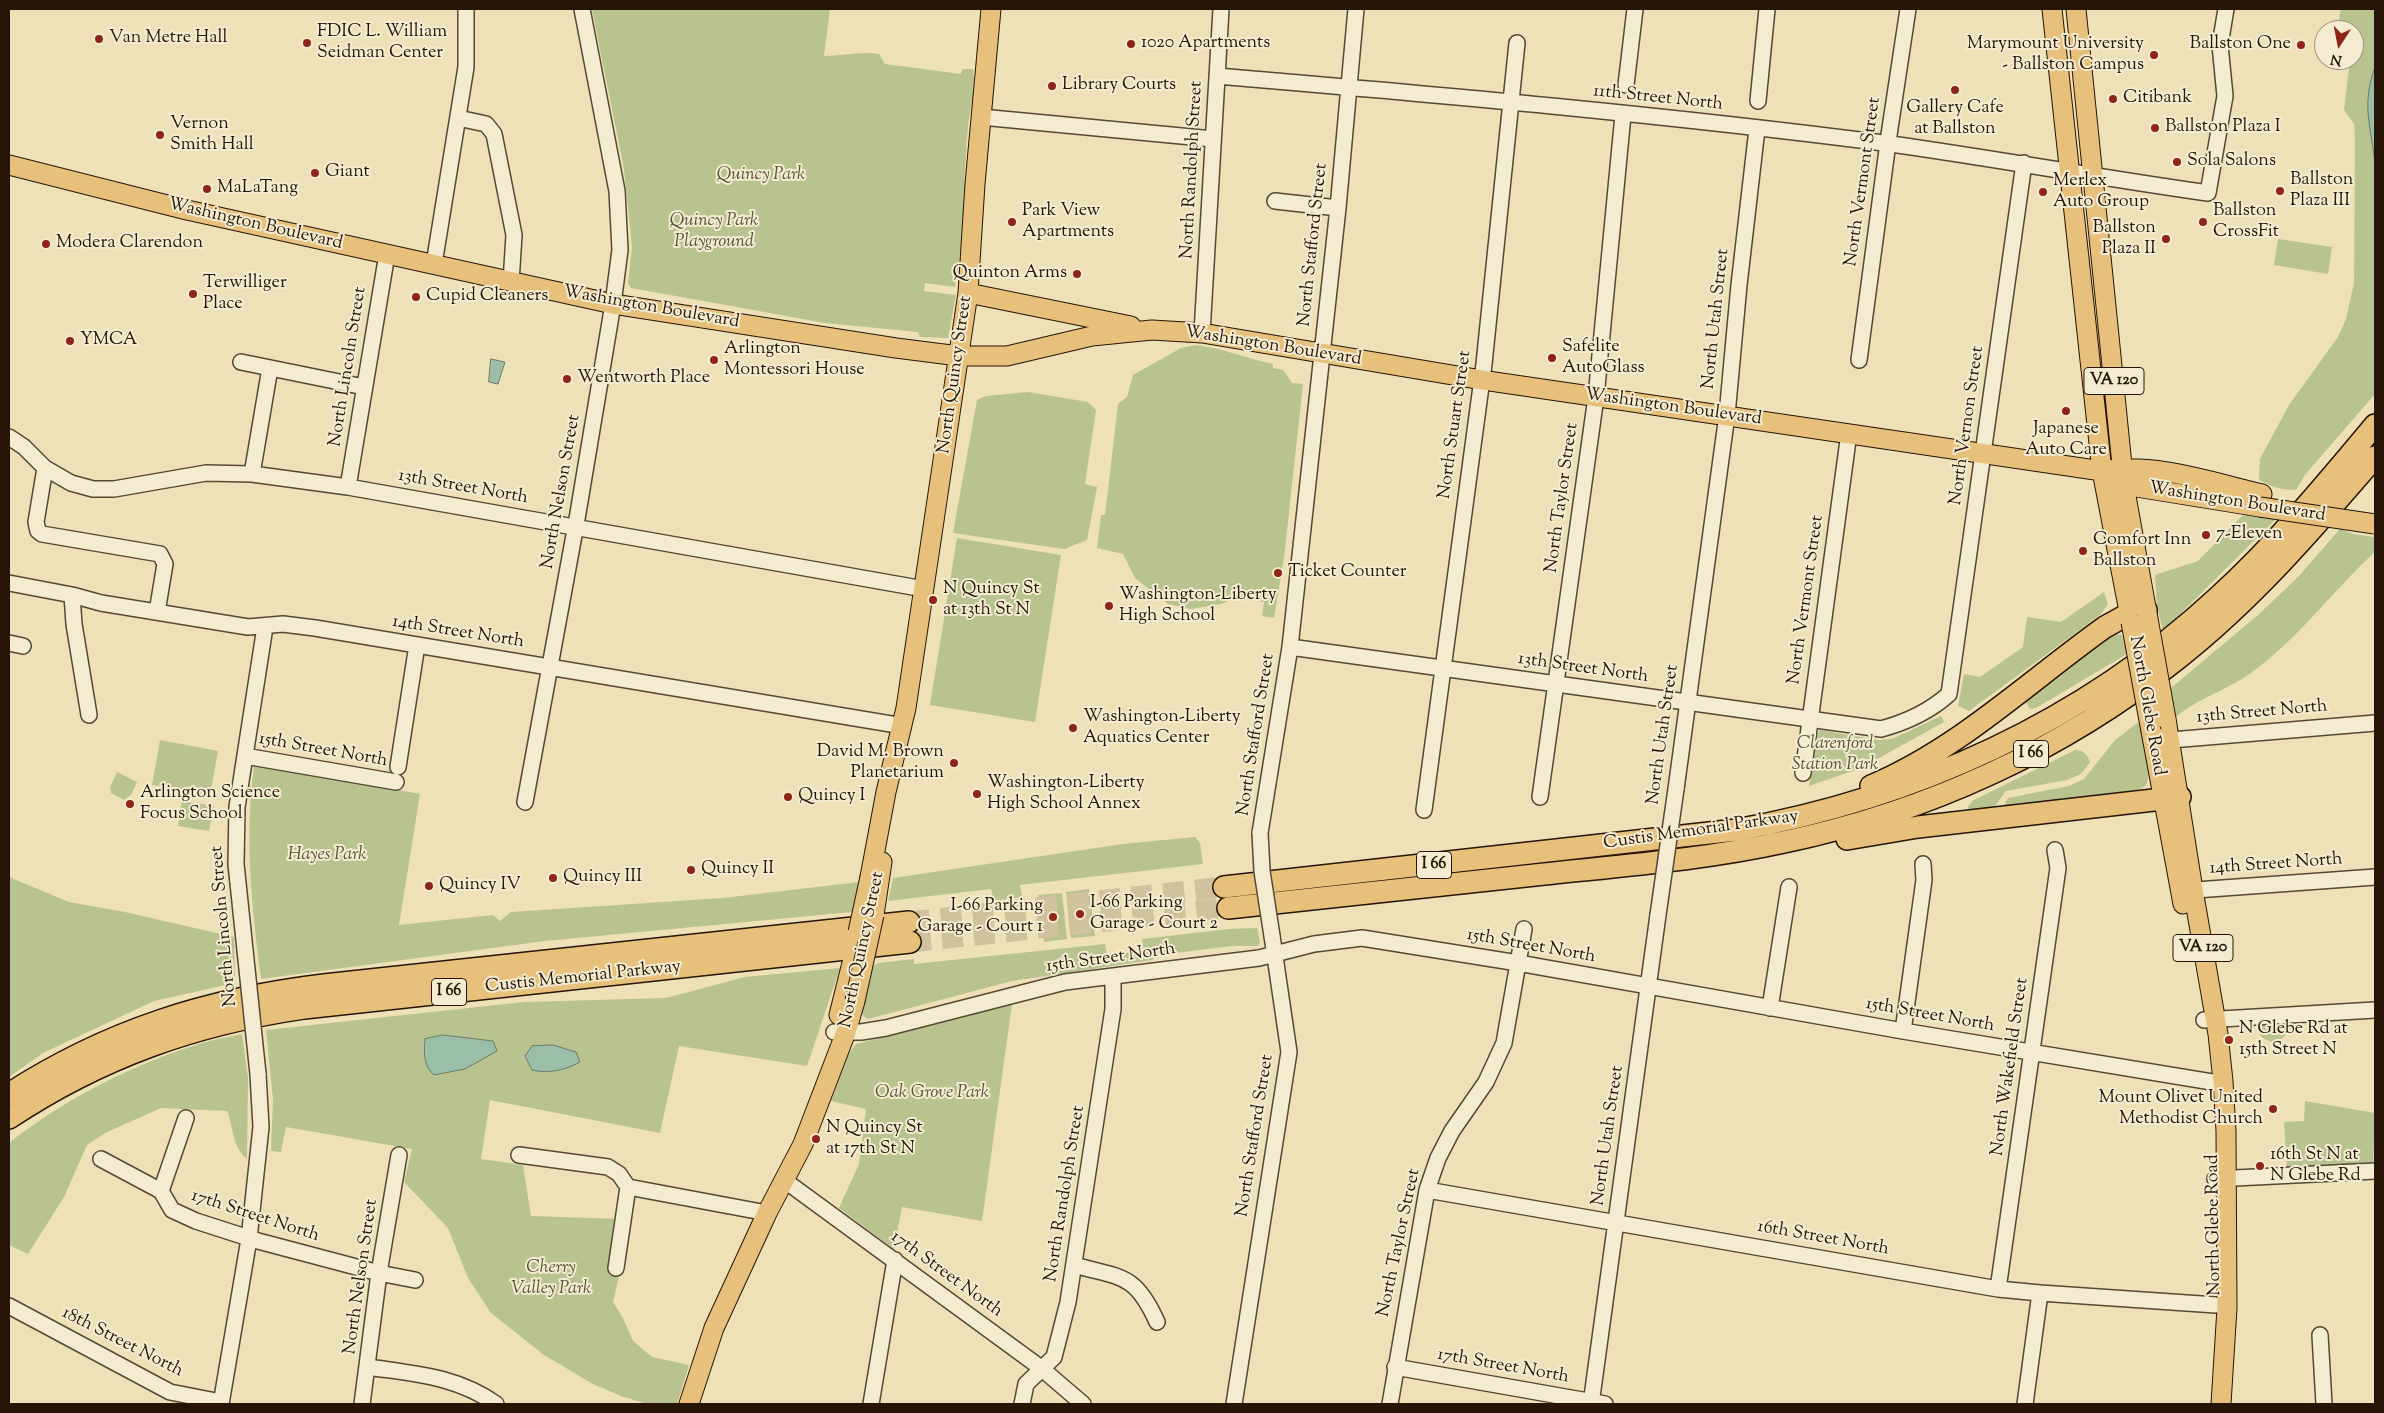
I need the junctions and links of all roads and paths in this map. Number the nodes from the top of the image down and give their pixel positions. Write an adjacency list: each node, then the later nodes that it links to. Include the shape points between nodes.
1 (466, 9): 20 (street, via 467,56)
2 (582, 9): 34 (street, North Nelson Street, via 617,191 620,250)
3 (991, 9): 19 (main road, North Quincy Street)
4 (1220, 9): 13 (street, North Randolph Street)
5 (1356, 9): 15 (street, North Stafford Street)
6 (1635, 9): 14 (street)
7 (1767, 9): 16 (street)
8 (1908, 9): 23 (street, North Vermont Street)
9 (2052, 9): 26 (main road, North Glebe Road / VA 120)
10 (2076, 9): 27 (main road, North Glebe Road / VA 120)
11 (2226, 9): 27 (street, via 2220,46 2225,96 2208,193)
12 (1517, 44): 17 (street, North Stuart Street)
13 (1217, 76): 15 (street, 11th Street North); 22 (street, North Randolph Street)
14 (1626, 85)
15 (1348, 86): 17 (street, 11th Street North); 29 (street, North Stafford Street)
16 (1758, 101)
17 (1510, 103): 18 (street, 11th Street North); 42 (street, North Stuart Street)
18 (1623, 114): 21 (street, 11th Street North); 44 (street, North Taylor Street)
19 (981, 117): 22 (street); 33 (main road, North Quincy Street)
20 (458, 118): 31 (street); 32 (street, via 486,124 494,134 514,235)
21 (1756, 129): 23 (street, 11th Street North); 45 (street, North Utah Street)
22 (1213, 139): 36 (street, North Randolph Street)
23 (1888, 144): 24 (street, 11th Street North); 39 (street, North Vermont Street)
24 (2024, 163): 26 (street, 11th Street North); 49 (street, North Vernon Street)
25 (9, 165): 30 (main road, Washington Boulevard, via 187,210)
26 (2071, 171): 27 (street, 11th Street North); 52 (main road, North Glebe Road / VA 120)
27 (2094, 175): 54 (main road, North Glebe Road / VA 120)
28 (1275, 201): 29 (street)
29 (1338, 208): 37 (street, North Stafford Street)
30 (386, 254): 31 (main road, Washington Boulevard); 43 (street, North Lincoln Street)
31 (434, 264): 32 (main road, Washington Boulevard)
32 (511, 282): 34 (main road, Washington Boulevard)
33 (968, 293): 35 (main road); 38 (main road, North Quincy Street)
34 (613, 304): 38 (main road, Washington Boulevard); 59 (street, North Nelson Street)
35 (1152, 330): 36 (main road, Washington Boulevard); 38 (main road, Washington Boulevard, via 1092,336 1007,356)
36 (1202, 333): 37 (main road, Washington Boulevard)
37 (1321, 354): 42 (main road, Washington Boulevard); 67 (street, North Stafford Street)
38 (960, 356): 61 (main road, North Quincy Street)
39 (1859, 360)
40 (241, 362): 41 (street)
41 (270, 368): 43 (street); 53 (street)
42 (1482, 380): 44 (main road, Washington Boulevard); 69 (street, North Stuart Street)
43 (364, 387): 55 (street, North Lincoln Street)
44 (1596, 397): 45 (main road, Washington Boulevard); 70 (street, North Taylor Street)
45 (1727, 415): 47 (main road, Washington Boulevard); 72 (street, North Utah Street)
46 (2375, 426): 84 (highway, Custis Memorial Parkway / I 66, via 2275,541 2216,599 2157,649 2080,702 1995,749 1894,791 1791,820)
47 (1849, 433): 49 (main road, Washington Boulevard); 74 (street, North Vermont Street)
48 (9, 438): 51 (street, 13th Street North, via 24,447)
49 (1983, 453): 52 (main road, Washington Boulevard); 71 (street, North Vernon Street)
50 (2375, 457): 87 (highway, Custis Memorial Parkway / I 66, via 2286,560 2213,630 2113,706 2019,760 1914,806 1808,837 1704,856)
51 (45, 468): 53 (street, 13th Street North, via 71,483 93,489 114,489 206,473); 63 (street, via 36,522 38,530 42,534 160,554 165,564)
52 (2102, 471): 54 (main road, Washington Boulevard); 64 (main road, North Glebe Road / VA 120)
53 (252, 474): 55 (street, 13th Street North)
54 (2123, 477): 56 (main road, Washington Boulevard, via 2180,475); 64 (main road, North Glebe Road / VA 120)
55 (348, 487): 59 (street, 13th Street North)
56 (2261, 501): 57 (main road, Washington Boulevard); 58 (main road, Washington Boulevard, bridge)
57 (2375, 512)
58 (2375, 524)
59 (575, 527): 61 (street, 13th Street North); 68 (street, North Nelson Street)
60 (9, 583): 62 (street, 14th Street North)
61 (924, 589): 76 (main road, North Quincy Street)
62 (72, 595): 63 (street, 14th Street North); 73 (street)
63 (157, 612): 65 (street, 14th Street North)
64 (2138, 615): 77 (main road, North Glebe Road / VA 120, bridge); 77 (main road, North Glebe Road / VA 120, bridge, via 2166,719); 84 (highway, via 2105,627 1955,739 1904,770 1846,796)
65 (265, 627): 66 (street, 14th Street North, via 283,624); 78 (street, North Lincoln Street)
66 (417, 645): 68 (street, 14th Street North); 78 (street, 15th Street North, via 397,775)
67 (1290, 647): 69 (street, 13th Street North); 94 (street, North Stafford Street, bridge, via 1260,833 1262,871)
68 (551, 667): 76 (street, 14th Street North); 82 (street, North Nelson Street)
69 (1442, 667): 70 (street, 13th Street North); 83 (street, North Stuart Street)
70 (1555, 684): 72 (street, 13th Street North); 80 (street, North Taylor Street)
71 (1949, 694): 74 (street, 13th Street North, via 1934,708 1881,730)
72 (1687, 703): 74 (street, 13th Street North); 97 (street, North Utah Street, bridge)
73 (88, 715)
74 (1810, 718): 79 (street, North Vermont Street)
75 (2375, 723): 77 (street, 13th Street North)
76 (901, 732): 102 (main road, North Quincy Street, bridge, via 886,792 875,876 874,915)
77 (2158, 737): 81 (main road, North Glebe Road / VA 120)
78 (245, 756): 119 (street, North Lincoln Street, bridge, via 237,807 237,884 261,1127)
79 (1803, 772)
80 (1540, 797)
81 (2172, 798): 87 (highway, via 1918,827 1697,866); 91 (main road, North Glebe Road / VA 120)
82 (525, 802)
83 (1424, 810)
84 (1703, 835): 89 (highway, Custis Memorial Parkway / I 66)
85 (2055, 850): 103 (street, North Wakefield Street, via 2058,868)
86 (1923, 864): 101 (street, via 1924,880)
87 (1592, 869): 92 (highway, Custis Memorial Parkway / I 66)
88 (2375, 877): 91 (street, 14th Street North)
89 (1224, 887)
90 (1789, 887): 98 (street)
91 (2186, 890): 100 (main road, North Glebe Road / VA 120)
92 (1228, 908)
93 (1524, 929): 95 (street, North Taylor Street)
94 (1275, 955): 95 (street, 15th Street North, via 1314,944 1362,938); 96 (street, 15th Street North); 141 (street, North Stafford Street, via 1289,1052)
95 (1518, 963): 97 (street, 15th Street North); 115 (street, North Taylor Street, via 1504,1042 1486,1082 1452,1131)
96 (1112, 976): 102 (street, 15th Street North, via 1065,982 886,1028); 121 (street, North Randolph Street, via 1113,1009)
97 (1649, 986): 98 (street, 15th Street North); 118 (street, North Utah Street)
98 (1770, 1008): 101 (street, 15th Street North)
99 (2375, 1010): 100 (street)
100 (2210, 1020): 104 (main road, North Glebe Road / VA 120)
101 (1903, 1031): 103 (street, 15th Street North)
102 (840, 1032): 113 (main road, North Quincy Street, via 803,1144)
103 (2032, 1053): 104 (street, 15th Street North); 125 (street, North Wakefield Street)
104 (2218, 1082): 112 (main road, North Glebe Road / VA 120)
105 (9, 1094): 106 (highway, Custis Memorial Parkway / I 66, via 65,1060 114,1037 166,1017 235,999 324,985 909,932 249,1017 180,1034 130,1052 81,1074)
106 (9, 1118)
107 (186, 1118): 116 (street)
108 (400, 1155): 123 (street, North Nelson Street)
109 (518, 1155): 114 (street, via 608,1167 619,1174)
110 (101, 1159): 116 (street, 17th Street North)
111 (2375, 1171): 112 (street)
112 (2221, 1179): 127 (main road, North Glebe Road / VA 120); 146 (main road, North Glebe Road / VA 120, via 2227,1308)
113 (784, 1180): 117 (main road, North Quincy Street); 120 (street, 17th Street North)
114 (628, 1187): 117 (street); 122 (street)
115 (1427, 1190): 118 (street, 16th Street North); 132 (street, North Taylor Street)
116 (161, 1191): 119 (street, 17th Street North, via 172,1210)
117 (767, 1213): 137 (main road, North Quincy Street, via 714,1328)
118 (1616, 1222): 125 (street, 16th Street North); 143 (street, North Utah Street)
119 (250, 1239): 123 (street, 17th Street North); 134 (street, North Lincoln Street)
120 (895, 1260): 133 (street, 17th Street North); 138 (street)
121 (1074, 1265): 129 (street, via 1127,1279 1146,1298); 133 (street, North Randolph Street, via 1054,1357)
122 (616, 1268)
123 (379, 1273): 124 (street, 17th Street North); 131 (street, North Nelson Street)
124 (415, 1280)
125 (1998, 1289): 126 (street, 16th Street North)
126 (2040, 1294): 127 (street, 16th Street North); 144 (street)
127 (2216, 1305): 145 (main road, North Glebe Road / VA 120)
128 (9, 1306): 134 (street, 18th Street North, via 170,1392)
129 (1157, 1322)
130 (2320, 1335): 147 (street)
131 (368, 1367): 135 (street, North Nelson Street); 136 (street, via 442,1377)
132 (1395, 1367): 142 (street, North Taylor Street); 143 (street, 17th Street North)
133 (1041, 1368): 139 (street, North Randolph Street, via 1026,1384); 140 (street, 17th Street North)
134 (221, 1403)
135 (362, 1404)
136 (496, 1404)
137 (689, 1404)
138 (871, 1404)
139 (1022, 1404)
140 (1083, 1404)
141 (1234, 1404)
142 (1390, 1404)
143 (1596, 1404)
144 (2025, 1404)
145 (2210, 1404)
146 (2222, 1404)
147 (2324, 1404)

